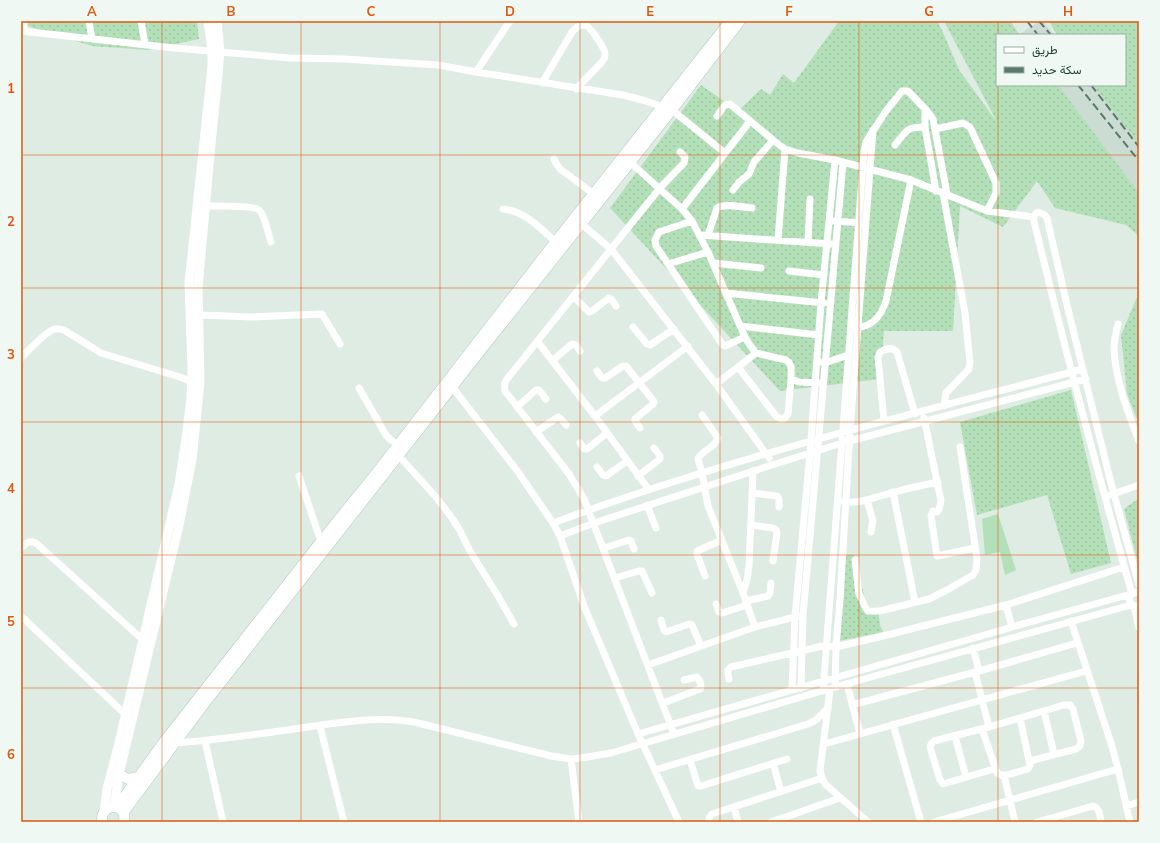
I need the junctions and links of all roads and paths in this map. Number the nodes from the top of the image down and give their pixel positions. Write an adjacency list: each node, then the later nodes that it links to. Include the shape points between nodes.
1 (24, 21): 9 (street)
2 (89, 21): 10 (street)
3 (141, 21): 11 (street)
4 (208, 21): 12 (street)
5 (510, 21): 13 (street)
6 (730, 21): 16 (main road)
7 (740, 21): 18 (main road)
8 (219, 22): 12 (street)
9 (23, 31): 10 (street)
10 (92, 39): 11 (street)
11 (145, 44): 12 (street)
12 (216, 51): 13 (street, via 290,58 430,64); 41 (street, via 218,80); 98 (street, via 211,75 190,283)
13 (476, 72): 14 (street)
14 (542, 83): 15 (street); 15 (street, via 572,32 581,24 592,30 605,54 601,63)
15 (576, 89): 16 (street, via 623,96)
16 (662, 106): 18 (street); 38 (main road)
17 (925, 109): 21 (street); 22 (street, via 931,116); 23 (street, via 907,91 902,91)
18 (672, 110): 28 (street); 31 (main road)
19 (717, 116): 20 (street, via 725,105 730,104)
20 (750, 121): 24 (street); 28 (street)
21 (925, 127): 25 (street, via 907,130); 37 (street)
22 (935, 129): 39 (street); 45 (street, via 963,124 970,127 996,182 996,192)
23 (873, 130): 32 (street, via 866,142); 33 (street)
24 (773, 140): 26 (street); 36 (street, via 754,162 749,174)
25 (896, 145)
26 (785, 149): 30 (street); 54 (street)
27 (680, 152): 35 (street, via 685,157 684,163)
28 (725, 153): 44 (street)
29 (554, 159): 38 (street, via 560,169)
30 (839, 162): 32 (street); 47 (street); 50 (street)
31 (630, 163): 35 (street); 48 (main road)
32 (862, 168): 33 (street); 51 (street)
33 (870, 170): 34 (street); 51 (street)
34 (911, 180): 37 (street); 78 (street, via 886,301 875,320 863,328)
35 (659, 189): 44 (street); 60 (street)
36 (733, 190)
37 (936, 191): 39 (street)
38 (594, 194): 48 (main road)
39 (945, 194): 45 (street); 108 (street, via 970,364 969,370 946,393)
40 (810, 199): 57 (street)
41 (206, 206): 55 (street, via 251,207 259,210); 74 (street, via 198,288)
42 (752, 208): 53 (street, via 719,206)
43 (503, 209): 56 (street, via 522,214)
44 (682, 209): 49 (street)
45 (987, 211): 46 (street)
46 (1034, 217): 71 (street, via 1040,212 1047,218); 73 (street)
47 (829, 220): 50 (street); 58 (street)
48 (578, 221): 56 (main road); 60 (street); 103 (main road)
49 (692, 221): 52 (street); 63 (street, via 662,231 656,237 656,246)
50 (837, 221): 51 (street); 59 (street)
51 (862, 223): 78 (street)
52 (700, 235): 53 (street); 61 (street)
53 (708, 236): 54 (street)
54 (778, 240): 57 (street)
55 (271, 242)
56 (556, 242): 103 (main road)
57 (808, 242): 58 (street)
58 (827, 244): 59 (street); 66 (street)
59 (835, 245): 70 (street)
60 (611, 249): 68 (street); 79 (street)
61 (708, 252): 62 (street); 63 (street)
62 (713, 263): 64 (street); 67 (street)
63 (668, 264): 81 (street, via 722,344 725,346)
64 (760, 268)
65 (789, 271): 66 (street)
66 (824, 275): 69 (street)
67 (726, 293): 69 (street); 77 (street)
68 (573, 296): 72 (street, via 589,312 609,298); 82 (street)
69 (821, 303): 70 (street); 80 (street)
70 (830, 304): 91 (street)
71 (1067, 305): 73 (street); 93 (street)
72 (616, 306)
73 (1056, 308): 95 (street)
74 (199, 316): 83 (street, via 322,314); 195 (street, via 200,382 192,460 178,530)
75 (1118, 324): 125 (street, via 1114,347 1116,363 1126,407)
76 (633, 326): 79 (street, via 650,345)
77 (740, 326): 80 (street); 81 (street)
78 (854, 327): 87 (street); 119 (street)
79 (674, 329): 84 (street)
80 (819, 335): 90 (street)
81 (745, 337): 86 (street)
82 (537, 341): 89 (street); 109 (street, via 505,382 505,391)
83 (340, 344)
84 (688, 346): 100 (street); 104 (street)
85 (580, 351): 89 (street, via 572,344)
86 (756, 353): 92 (street); 96 (street, via 789,362)
87 (848, 355): 91 (street); 121 (street)
88 (21, 358): 98 (street, via 49,332 60,329 101,353)
89 (552, 361): 114 (street)
90 (816, 362): 91 (street); 101 (street)
91 (825, 363): 102 (street)
92 (738, 367): 96 (street, via 776,416 782,419 788,414); 104 (street)
93 (1083, 369): 95 (street); 97 (street)
94 (597, 371): 100 (street, via 605,378 626,366)
95 (1072, 372): 99 (street); 107 (street)
96 (791, 379): 101 (street)
97 (1086, 379): 99 (street); 148 (street)
98 (192, 382): 195 (street, via 179,484)
99 (1075, 382): 111 (street); 149 (street)
100 (640, 383): 114 (street); 118 (street, via 654,402 635,419)
101 (815, 383): 102 (street); 126 (street)
102 (823, 383): 123 (street)
103 (450, 384): 129 (main road); 134 (main road); 156 (street, via 509,459)
104 (716, 384): 133 (street)
105 (359, 388): 129 (street, via 386,435)
106 (546, 399): 109 (street, via 540,390 536,390)
107 (953, 403): 108 (street); 111 (street)
108 (944, 406): 110 (street)
109 (517, 407): 120 (street)
110 (923, 412): 112 (street); 116 (street)
111 (956, 413): 116 (street)
112 (915, 414): 115 (street); 115 (street, via 897,352 891,348 880,352 878,357)
113 (702, 415): 139 (street, via 718,438 716,443 698,457)
114 (595, 416): 122 (street)
115 (884, 421): 119 (street)
116 (925, 422): 124 (street); 142 (street)
117 (566, 426): 120 (street, via 558,417)
118 (640, 428)
119 (850, 430): 121 (street); 124 (street)
120 (536, 432): 155 (street, via 575,483)
121 (843, 432): 123 (street); 128 (street)
122 (607, 433): 127 (street, via 587,449); 135 (street)
123 (818, 440): 126 (street); 132 (street)
124 (850, 441): 128 (street); 152 (street)
125 (1139, 441)
126 (811, 442): 132 (street); 133 (street)
127 (580, 443)
128 (842, 443): 132 (street); 150 (street)
129 (398, 445): 163 (main road)
130 (960, 447): 166 (street)
131 (654, 448): 141 (street, via 660,459)
132 (814, 452): 136 (street); 186 (street)
133 (767, 454): 136 (street); 139 (street)
134 (399, 456): 189 (street, via 452,518); 230 (main road)
135 (627, 461): 137 (street, via 606,476); 141 (street)
136 (772, 464): 138 (street)
137 (597, 467)
138 (752, 471): 144 (street); 147 (street)
139 (702, 473): 144 (street); 145 (street)
140 (299, 476): 163 (street)
141 (638, 476): 145 (street)
142 (938, 482): 146 (street); 166 (street, via 940,510 931,516 937,556)
143 (1139, 485): 148 (street)
144 (704, 487): 153 (street); 162 (street, via 708,506)
145 (649, 490): 155 (street)
146 (893, 492): 151 (street); 180 (street)
147 (752, 493): 154 (street, via 777,496); 158 (street)
148 (1114, 494): 149 (street); 174 (street)
149 (1104, 496): 170 (street)
150 (838, 499): 152 (street); 178 (street)
151 (867, 500): 152 (street); 160 (street, via 873,521)
152 (846, 502): 179 (street)
153 (647, 505): 157 (street); 159 (street)
154 (779, 507)
155 (589, 510): 156 (street); 157 (street)
156 (553, 523): 161 (street)
157 (594, 523): 161 (street); 165 (street)
158 (751, 525): 169 (street, via 776,530); 176 (street, via 748,573)
159 (656, 528)
160 (872, 532)
161 (560, 536): 225 (street, via 578,590)
162 (722, 540): 171 (street, via 697,551); 176 (street)
163 (321, 542): 244 (main road)
164 (21, 548): 195 (street, via 28,541 36,543)
165 (604, 548): 167 (street, via 629,540); 172 (street)
166 (975, 548): 180 (street, via 977,562 973,575 929,599)
167 (634, 549)
168 (855, 560): 180 (street, via 859,594 863,606 868,611 880,611)
169 (773, 561)
170 (1124, 567): 177 (street); 183 (street)
171 (705, 576)
172 (615, 578): 175 (street, via 642,571); 203 (street)
173 (771, 583): 181 (street, via 767,597)
174 (1139, 585)
175 (652, 593)
176 (743, 593): 181 (street)
177 (1134, 594): 184 (street, via 1129,601); 191 (street)
178 (830, 600): 179 (street); 197 (street)
179 (840, 600): 199 (street)
180 (915, 602)
181 (746, 603): 182 (street, via 722,613); 190 (street)
182 (716, 604)
183 (1006, 605): 191 (street); 199 (street)
184 (1135, 605): 188 (street); 192 (street)
185 (21, 616): 219 (street)
186 (799, 616): 190 (street); 201 (street); 202 (street)
187 (661, 620): 198 (street, via 666,632 692,625)
188 (1071, 621): 193 (street); 196 (street)
189 (514, 624)
190 (755, 627): 198 (street)
191 (1011, 627): 193 (street, via 1020,630); 194 (street, via 1005,634); 206 (street)
192 (1139, 628)
193 (1019, 635): 194 (street)
194 (1009, 639): 200 (street)
195 (147, 642): 219 (street); 242 (street)
196 (1077, 643): 204 (street); 205 (street)
197 (827, 645): 199 (street); 201 (street); 209 (street)
198 (701, 646): 203 (street)
199 (836, 647): 206 (street)
200 (973, 648): 205 (street); 210 (street)
201 (802, 651): 202 (street); 211 (street)
202 (793, 653): 207 (street, via 731,667 727,671); 213 (street)
203 (648, 665): 215 (street)
204 (1086, 671): 214 (street); 240 (street)
205 (977, 672): 214 (street); 216 (street)
206 (836, 678): 209 (street); 212 (street)
207 (729, 679)
208 (684, 680): 215 (street, via 697,677 700,689)
209 (824, 681): 211 (street); 212 (street)
210 (846, 684): 212 (street); 216 (street)
211 (800, 688): 213 (street)
212 (829, 689): 217 (street); 226 (street)
213 (792, 690): 222 (street)
214 (982, 700): 221 (street); 224 (street)
215 (663, 703): 222 (street)
216 (852, 706): 227 (street)
217 (828, 708): 232 (street); 236 (street, via 808,724)
218 (1044, 711): 220 (street); 233 (street); 233 (street, via 1070,705 1081,741 1080,746 1076,748)
219 (125, 714): 254 (street)
220 (1020, 718): 224 (street); 237 (street)
221 (893, 724): 227 (street); 263 (street)
222 (671, 725): 225 (street); 226 (street)
223 (320, 726): 229 (street); 234 (street, via 374,719 404,720); 257 (street)
224 (985, 728): 228 (street); 239 (street)
225 (638, 734): 231 (street)
226 (674, 734): 231 (street)
227 (860, 734): 232 (street)
228 (955, 736): 245 (street); 245 (street, via 933,742 930,747 942,783)
229 (205, 741): 230 (street); 256 (street)
230 (175, 743): 253 (main road)
231 (643, 744): 234 (street, via 592,757); 241 (street)
232 (824, 744): 246 (street, via 820,771)
233 (1054, 754): 237 (street)
234 (571, 759): 258 (street)
235 (787, 759): 238 (street)
236 (690, 760): 238 (street, via 698,786); 241 (street)
237 (1030, 761): 243 (street, via 1028,769)
238 (773, 763): 247 (street)
239 (994, 769): 243 (street, via 998,775); 245 (street)
240 (1118, 769): 249 (street); 251 (street)
241 (655, 770): 259 (street)
242 (119, 774): 244 (main road, via 128,779); 253 (street)
243 (1004, 775): 249 (street)
244 (139, 777): 253 (main road)
245 (966, 777)
246 (822, 778): 247 (street); 248 (street)
247 (781, 792): 252 (street)
248 (840, 798): 261 (street); 262 (street)
249 (1010, 800): 264 (street); 265 (street)
250 (1139, 802): 251 (street)
251 (1126, 806): 268 (street)
252 (734, 808): 255 (street, via 712,814); 260 (street)
253 (120, 812): 254 (main road, via 108,808)
254 (103, 817)
255 (706, 821)
256 (223, 822)
257 (344, 822)
258 (579, 822)
259 (679, 822)
260 (738, 822)
261 (771, 822)
262 (868, 822)
263 (921, 822)
264 (934, 822)
265 (1015, 822)
266 (1037, 822): 267 (street, via 1094,806 1098,809)
267 (1101, 822)
268 (1130, 822)

